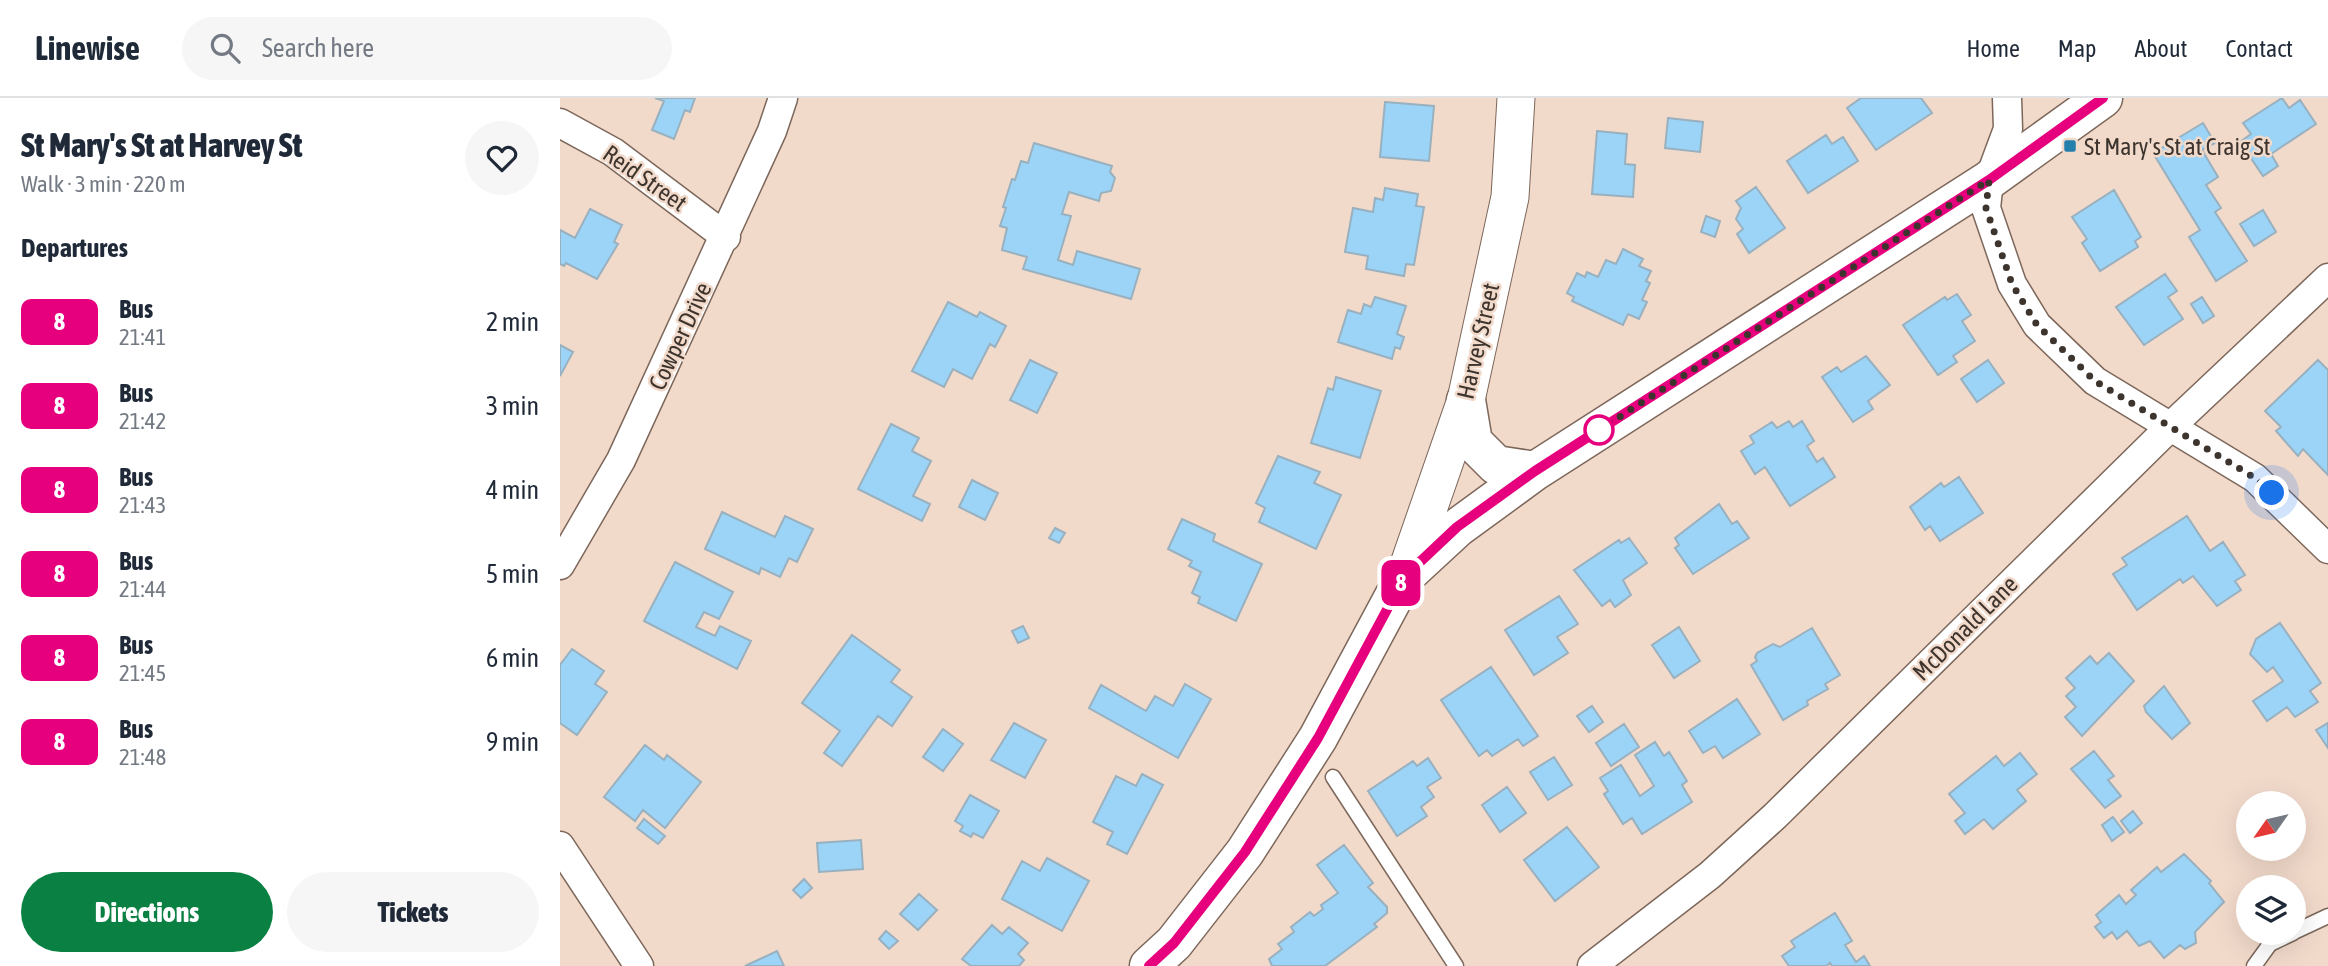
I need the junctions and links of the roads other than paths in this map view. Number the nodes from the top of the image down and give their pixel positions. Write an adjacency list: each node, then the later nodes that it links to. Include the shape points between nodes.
1 (783, 98): 7 (street, Cowper Drive)
2 (1516, 98): 9 (street, Harvey Street, via 1510,197)
3 (2007, 98): 6 (street, via 2008,129)
4 (2103, 98): 6 (main road)
5 (560, 123): 7 (street, Reid Street, via 613,152)
6 (1989, 180): 10 (street, via 1986,208 2012,284 2037,325 2095,381); 11 (main road)
7 (726, 237): 13 (street, Cowper Drive, via 621,460)
8 (2328, 278): 10 (street, McDonald Lane)
9 (1466, 400): 11 (main road, via 1473,442 1496,465); 14 (street, Harvey Street)
10 (2169, 428): 12 (street, via 2255,478); 23 (street, McDonald Lane, via 1766,824 1710,875)
11 (1535, 471): 14 (main road, via 1457,527)
12 (2328, 549)
13 (560, 565)
14 (1405, 576): 21 (main road, via 1318,738 1245,852 1174,943)
15 (1333, 777): 22 (lane)
16 (560, 846): 20 (street)
17 (2328, 916): 18 (lane)
18 (2306, 926)
19 (2269, 945): 24 (lane)
20 (639, 966)
21 (1149, 966)
22 (1456, 966)
23 (1591, 966)
24 (2254, 966)

